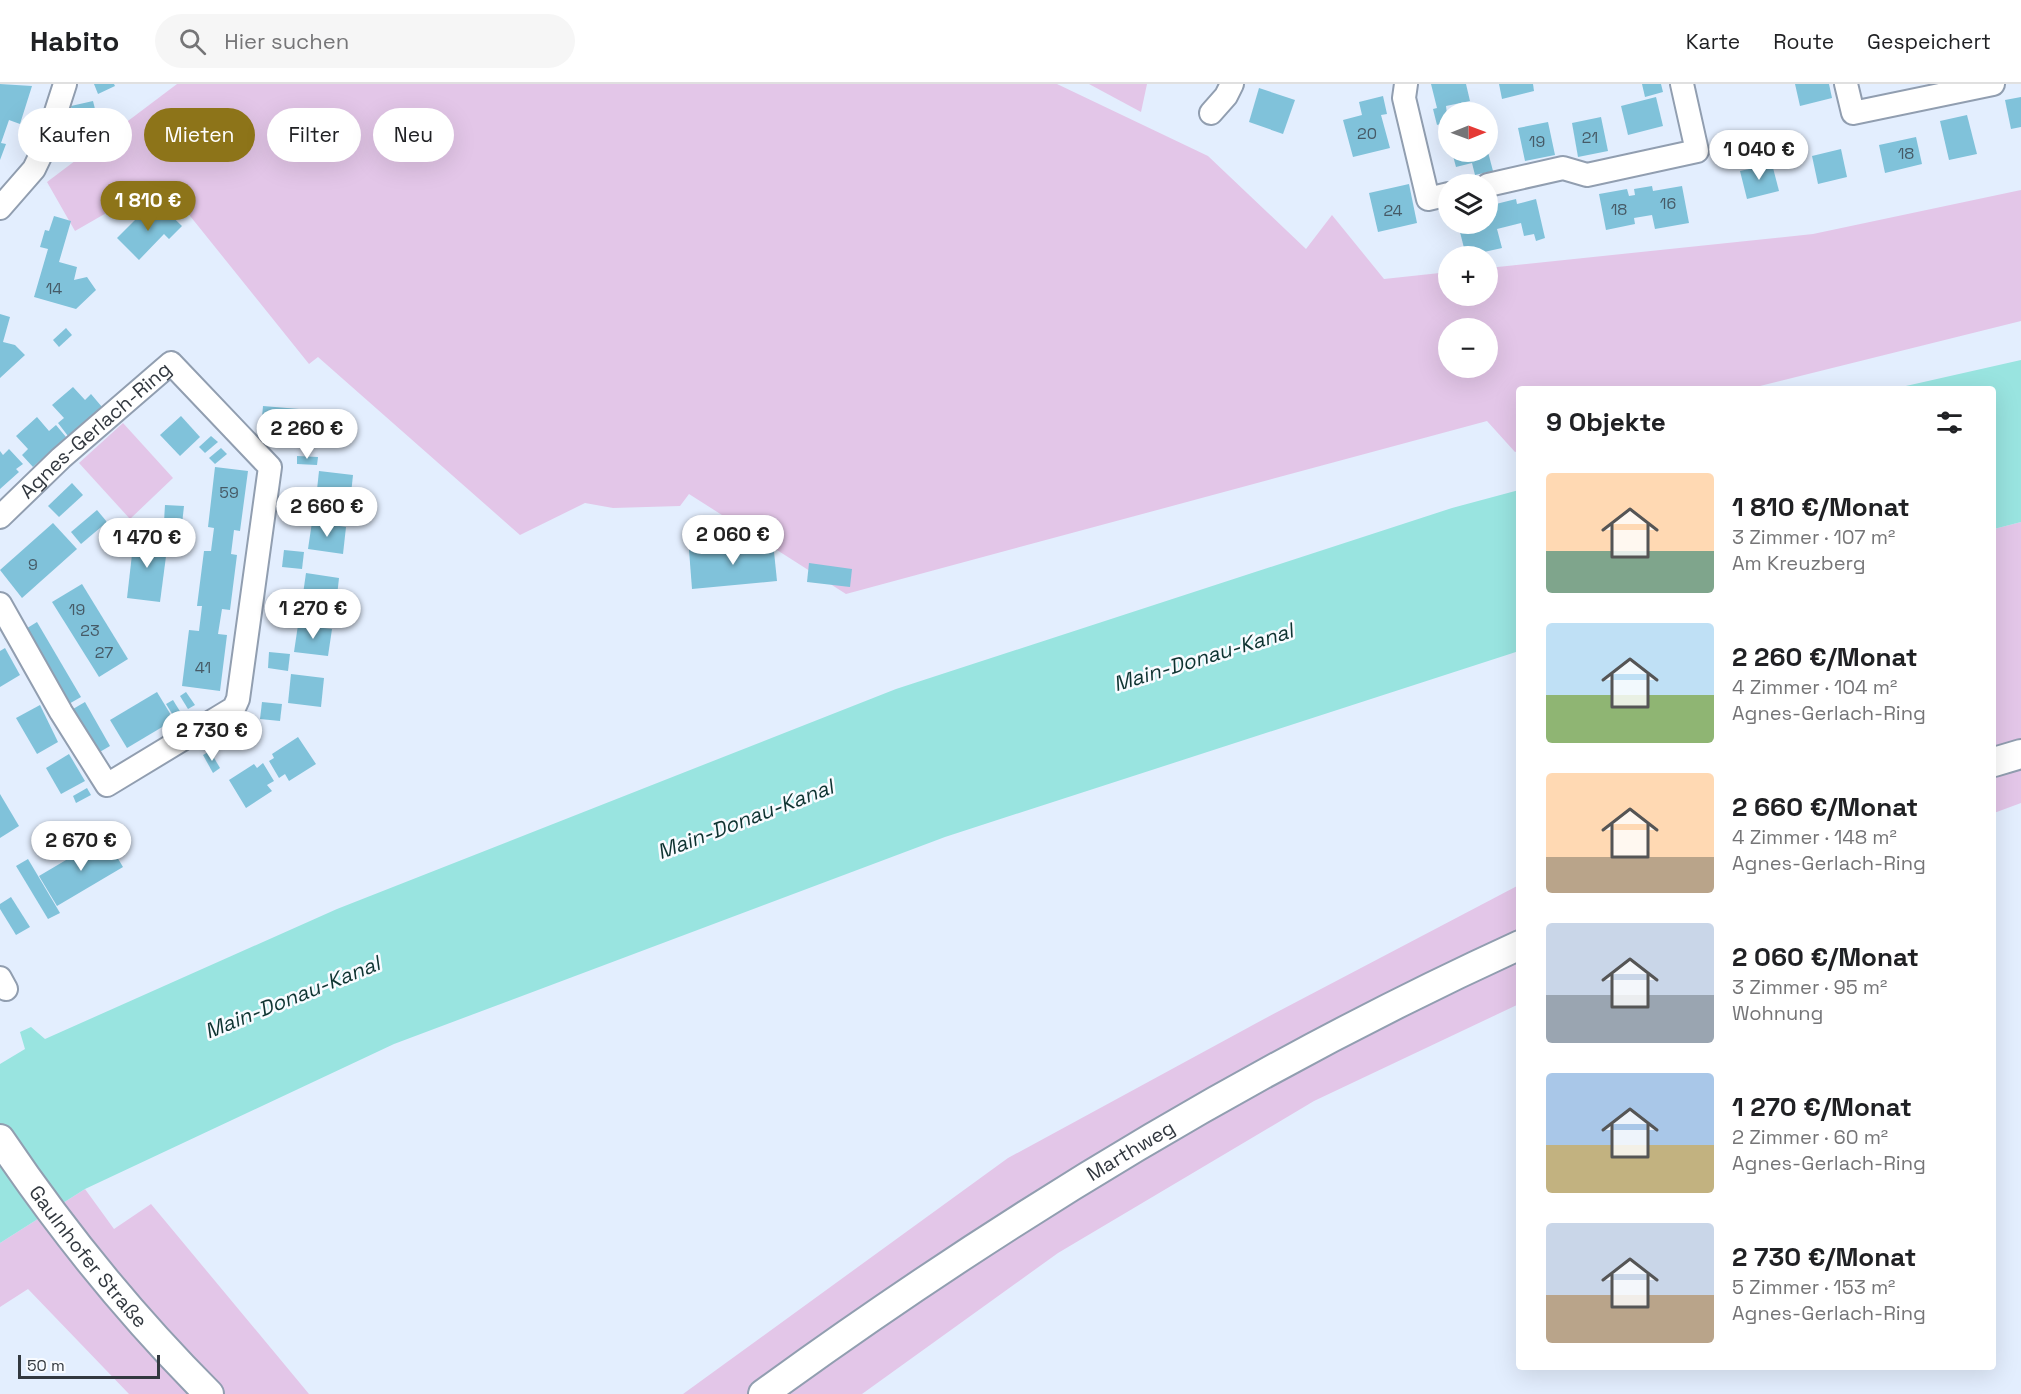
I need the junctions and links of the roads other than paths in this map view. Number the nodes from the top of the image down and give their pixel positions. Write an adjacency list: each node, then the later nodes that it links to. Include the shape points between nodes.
1 (65, 84): 10 (street, via 34,169)
2 (1232, 84): 7 (street)
3 (1406, 84): 9 (street, via 1404,98 1428,199)
4 (1682, 84): 8 (street, via 1697,151 1587,175 1563,168)
5 (1846, 84): 6 (street, via 1853,113)
6 (1993, 84)
7 (1211, 113)
8 (1498, 183)
9 (1438, 197)
10 (0, 208)
11 (0, 517): 12 (street, Agnes-Gerlach-Ring, via 61,458 171,363 270,467 234,708 107,785)
12 (0, 604)
13 (2021, 754): 14 (main road)
14 (1996, 761)
15 (1516, 947): 18 (main road, Marthweg, via 1343,1031 1123,1154 942,1267)
16 (0, 1139): 17 (main road, Gaulnhofer Straße, via 132,1314)
17 (209, 1394)
18 (763, 1394)

